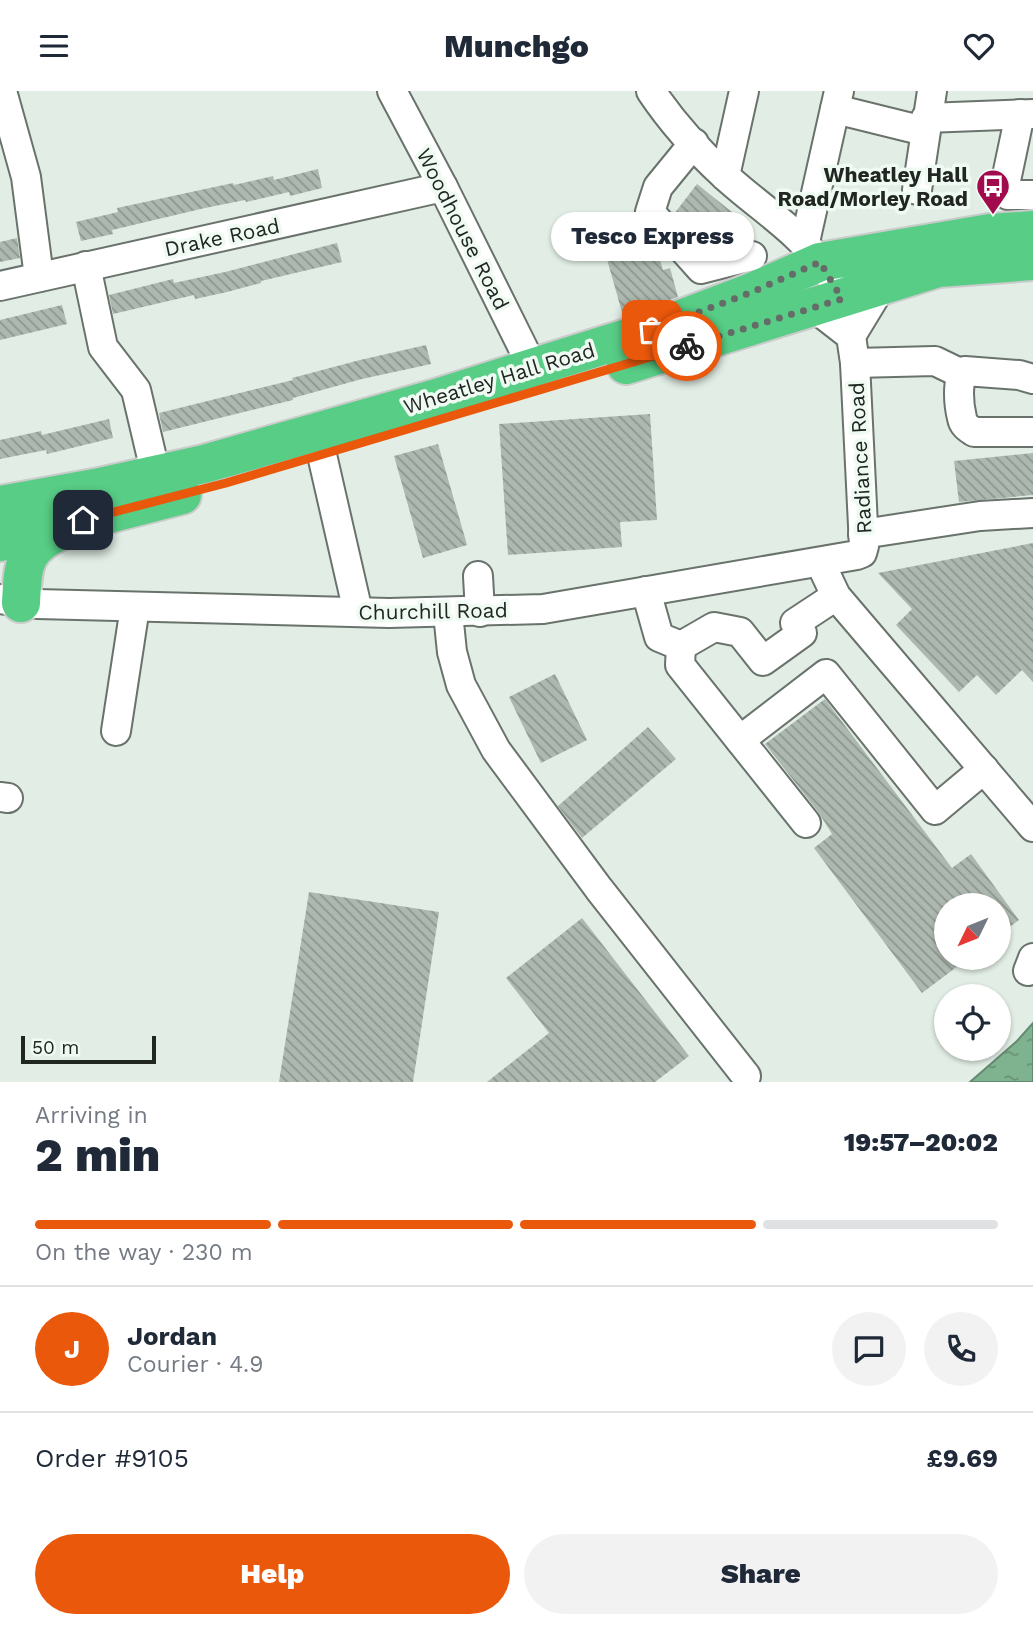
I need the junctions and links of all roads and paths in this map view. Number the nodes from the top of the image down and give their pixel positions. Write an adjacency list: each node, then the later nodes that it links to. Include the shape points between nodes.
1 (2, 91): 17 (street, via 26,177)
2 (392, 91): 10 (street, Woodhouse Road)
3 (650, 91): 8 (street)
4 (744, 91): 9 (street)
5 (837, 100): 7 (street); 18 (street)
6 (1022, 108): 7 (street); 12 (street, via 1004,190 1008,195)
7 (927, 113): 11 (street)
8 (694, 143): 9 (street); 14 (street, via 639,213 701,269)
9 (725, 176): 18 (street)
10 (443, 187): 16 (street, Drake Road); 22 (street, Woodhouse Road)
11 (917, 190)
12 (1033, 195)
13 (1033, 230): 18 (highway, Wheatley Hall Road, via 990,233)
14 (752, 255)
15 (1033, 261): 19 (highway, Wheatley Hall Road, via 938,268)
16 (86, 267): 17 (street, Drake Road); 27 (street, via 103,347 136,390)
17 (39, 277): 20 (street, Drake Road)
18 (822, 278): 19 (highway, Wheatley Hall Road); 21 (street); 22 (highway, Wheatley Hall Road, via 752,292); 26 (highway, Wheatley Hall Road)
19 (883, 285): 21 (street, via 866,309)
20 (0, 286)
21 (853, 350): 23 (street, Radiance Road, via 935,361); 32 (street, Radiance Road)
22 (533, 368): 27 (highway, Wheatley Hall Road)
23 (962, 374): 24 (street); 25 (street, via 966,427 974,432)
24 (1033, 379)
25 (1033, 432)
26 (323, 455): 30 (highway, Wheatley Hall Road); 39 (street)
27 (156, 475): 28 (highway, Wheatley Hall Road)
28 (0, 505)
29 (1033, 513): 32 (street, Churchill Road, via 980,516)
30 (83, 520): 31 (highway, Wheatley Hall Road); 37 (highway, via 51,535 33,550 24,561)
31 (0, 542)
32 (863, 544): 33 (street, Churchill Road)
33 (820, 562): 35 (street, Churchill Road); 36 (street)
34 (478, 576): 40 (street)
35 (646, 591): 40 (street, Churchill Road, via 543,609); 43 (street, via 659,637)
36 (836, 596): 42 (street, via 794,623 802,633); 47 (street)
37 (10, 601): 38 (street, Churchill Road)
38 (135, 607): 39 (street, Churchill Road); 45 (street)
39 (358, 612): 41 (street, Churchill Road)
40 (480, 612): 41 (street, Churchill Road)
41 (448, 613): 50 (street, via 461,685 496,750)
42 (797, 637): 43 (street, via 763,661 740,632 715,627); 44 (street)
43 (681, 646): 46 (street, via 680,665)
44 (826, 674): 46 (street); 47 (street, via 935,810)
45 (116, 731)
46 (740, 740): 48 (street)
47 (984, 769): 49 (street)
48 (806, 823)
49 (1033, 827)
50 (746, 1076)

